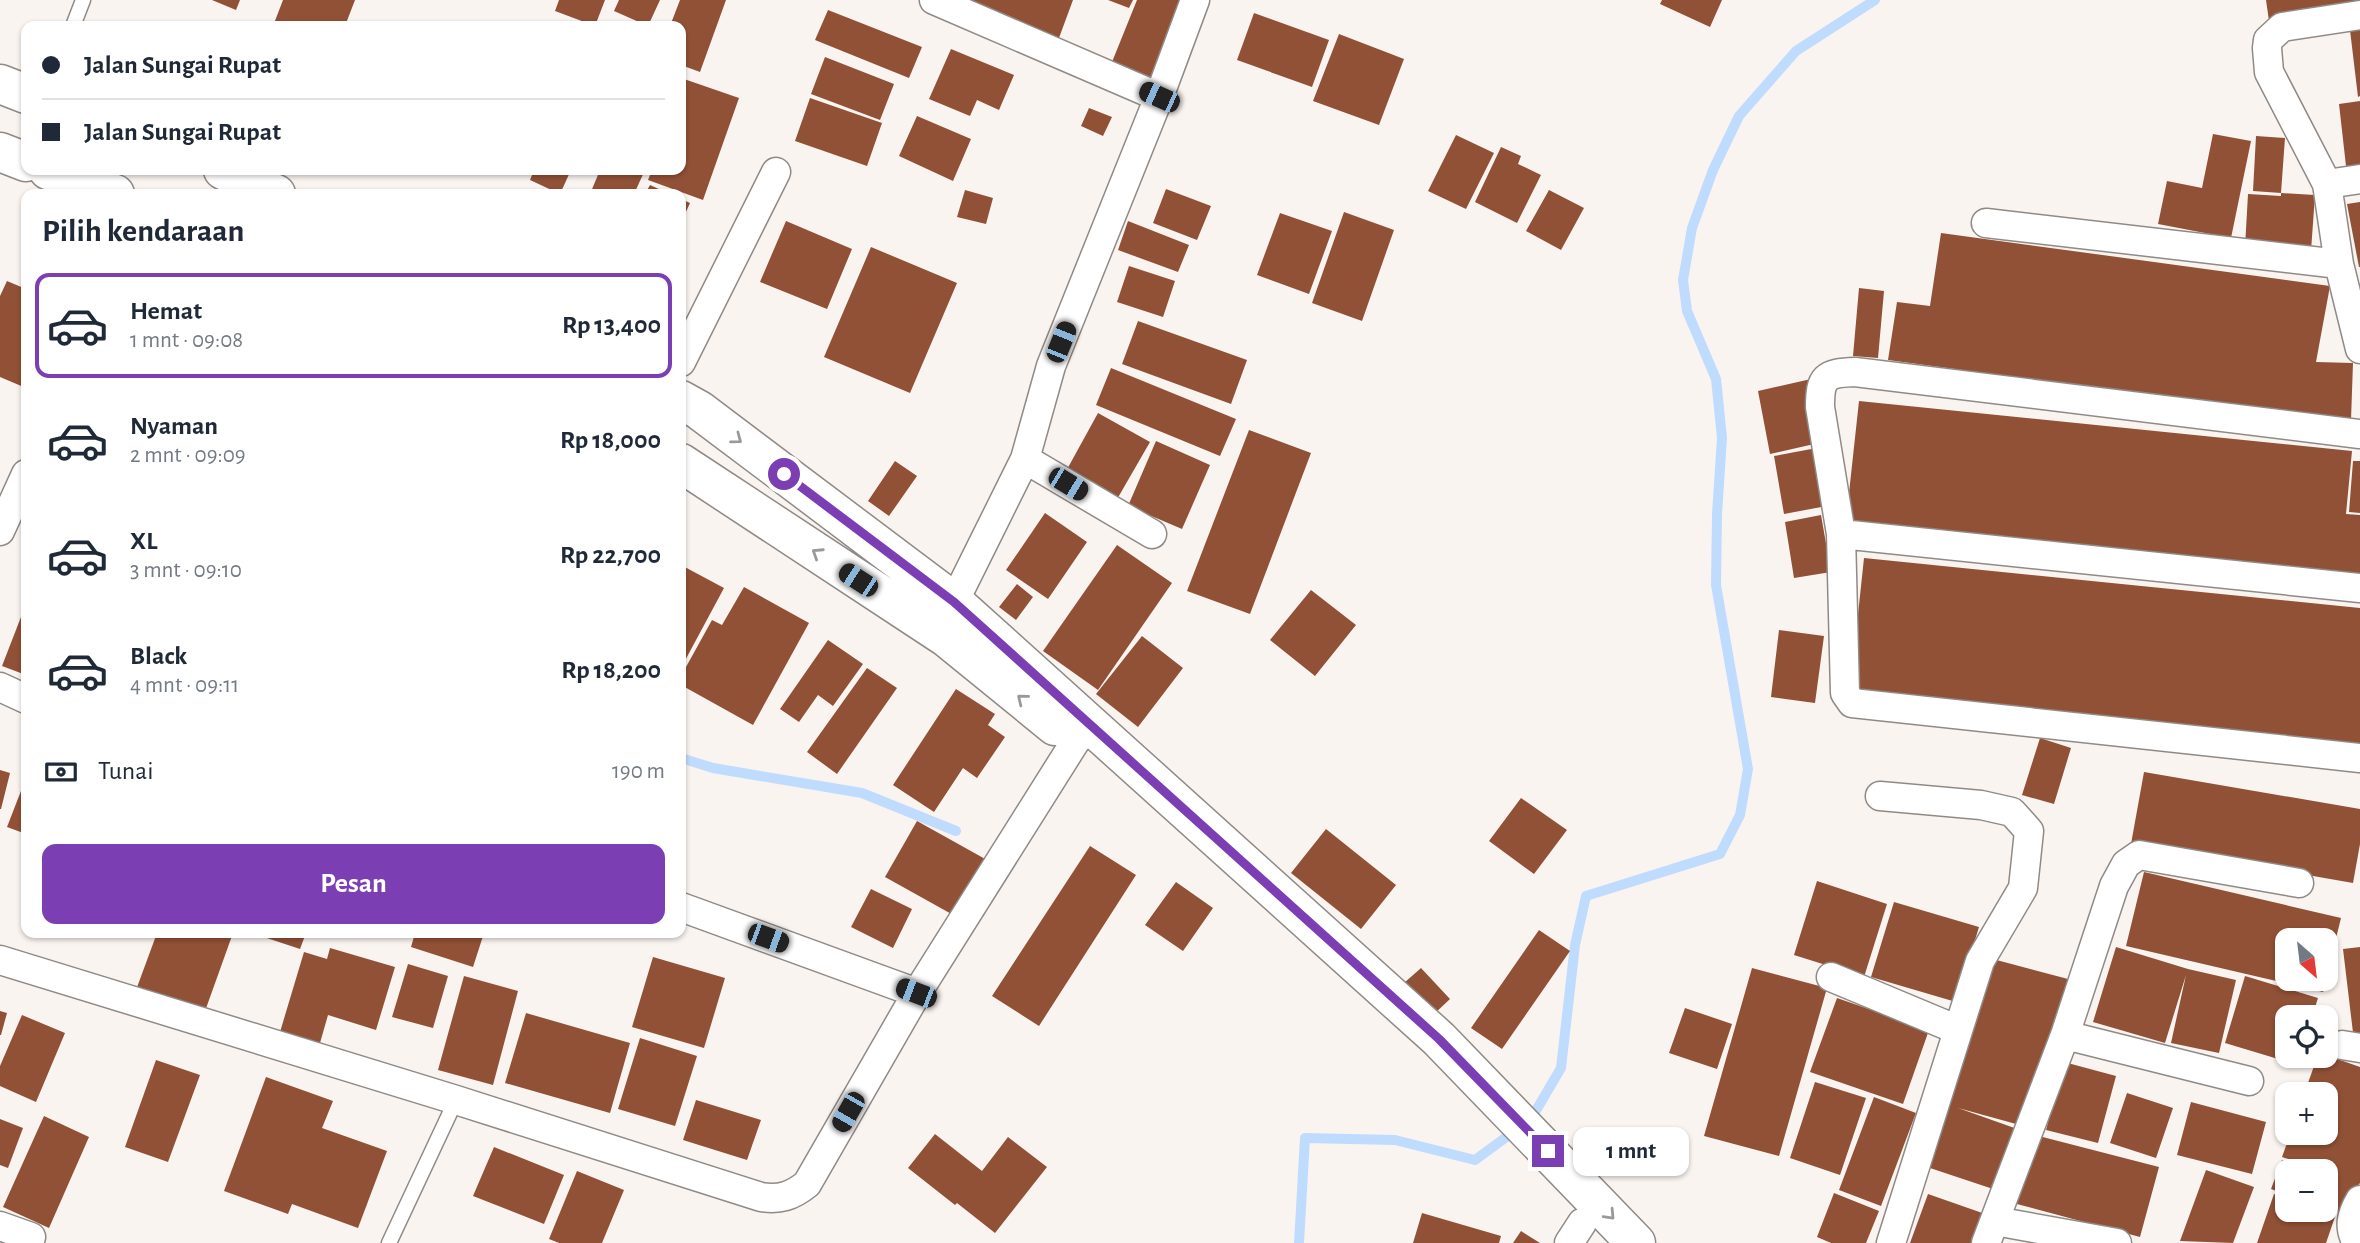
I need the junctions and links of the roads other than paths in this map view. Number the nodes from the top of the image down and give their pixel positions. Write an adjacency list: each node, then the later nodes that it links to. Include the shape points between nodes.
1 (83, 0): 5 (lane)
2 (934, 0): 8 (street)
3 (1195, 0): 8 (street)
4 (2360, 15): 15 (street, via 2282,27 2268,40 2269,72)
5 (75, 21)
6 (0, 84): 7 (main road)
7 (21, 92)
8 (1159, 97): 24 (street, via 1051,366)
9 (0, 152): 10 (main road)
10 (21, 160)
11 (776, 172): 21 (street)
12 (62, 175): 16 (main road)
13 (234, 175): 17 (main road)
14 (2360, 179): 15 (street)
15 (2328, 184): 19 (street)
16 (101, 189)
17 (265, 189)
18 (1986, 223): 19 (street)
19 (2339, 264): 20 (street)
20 (2360, 347)
21 (686, 352)
22 (686, 403): 31 (main road, one-way to 31, via 710,418)
23 (2360, 433): 29 (street, via 1835,373 1826,377 1820,388 1820,407)
24 (1026, 459): 28 (street); 31 (street)
25 (686, 466): 31 (main road, one-way to 25)
26 (21, 485): 27 (street)
27 (0, 531)
28 (1152, 534)
29 (1841, 534): 30 (street); 35 (street, via 1845,693 1852,703)
30 (2360, 588)
31 (951, 620): 34 (main road)
32 (0, 687): 33 (street)
33 (21, 697)
34 (1082, 733): 41 (street); 47 (main road, via 1431,1044)
35 (2360, 758)
36 (1880, 796): 42 (street, via 2012,812 2029,831 2023,888 1980,961)
37 (2300, 883): 43 (street, via 2139,855 2126,864 2114,886)
38 (686, 909): 41 (street)
39 (0, 960): 45 (street)
40 (1831, 977): 42 (street)
41 (916, 993): 45 (street, via 807,1184 777,1199)
42 (1958, 1030): 53 (street)
43 (2065, 1035): 44 (street); 49 (street)
44 (2249, 1081)
45 (456, 1100): 51 (lane)
46 (2360, 1200): 55 (street, via 2351,1223)
47 (1578, 1218): 52 (main road, one-way to 52)
48 (0, 1226): 50 (street)
49 (1990, 1232): 54 (street)
50 (31, 1237)
51 (389, 1243)
52 (1636, 1243)
53 (1891, 1243)
54 (2117, 1243)
55 (2357, 1243)

